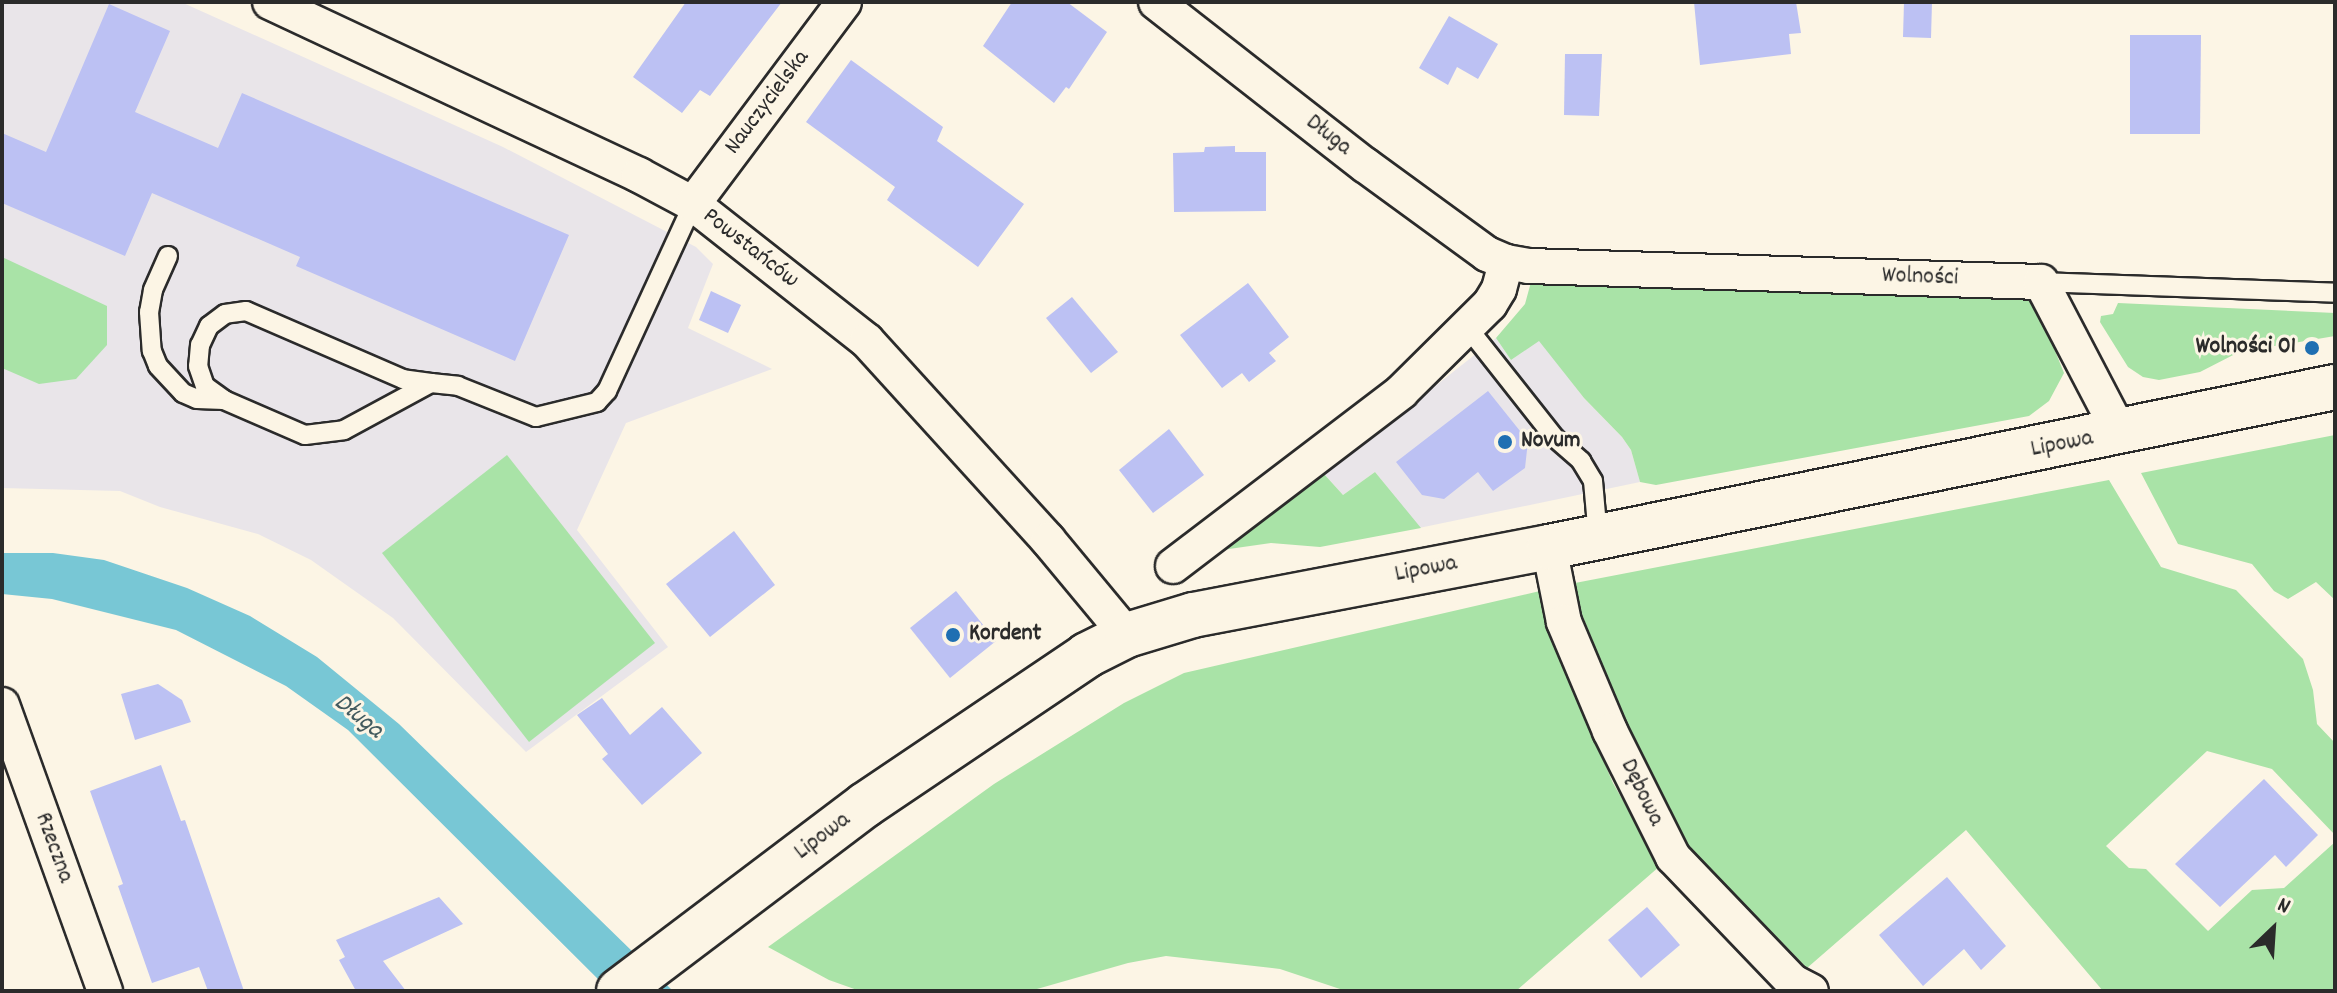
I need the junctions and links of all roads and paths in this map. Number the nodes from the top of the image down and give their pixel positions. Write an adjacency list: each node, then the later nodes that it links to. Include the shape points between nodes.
1 (270, 2): 4 (street, Powstańców)
2 (844, 2): 4 (street, Nauczycielska)
3 (1156, 2): 6 (street, Długa, via 1365,165 1487,254)
4 (693, 204): 10 (lane, via 607,391 597,402 536,417 458,386); 17 (street, Powstańców, via 867,341)
5 (168, 256): 12 (lane, via 149,312 152,351 158,366 183,393)
6 (1506, 262): 7 (street, Wolności); 9 (street, via 1499,289)
7 (2041, 282): 8 (lane, Wolności); 13 (street)
8 (2335, 293)
9 (1468, 328): 14 (lane, via 1555,438 1581,461 1593,481); 16 (street, via 1401,392)
10 (431, 383): 12 (lane, via 344,430 305,435); 12 (lane, via 403,379 246,311 225,314 209,326 200,345 198,366 205,386)
11 (2335, 387): 13 (street, Lipowa)
12 (224, 400)
13 (2120, 433): 14 (street, Lipowa)
14 (1598, 537): 15 (street, Lipowa)
15 (1549, 547): 17 (street, Lipowa, via 1193,615); 21 (street, Dębowa, via 1564,622 1610,731 1673,857 1793,982)
16 (1173, 566)
17 (1127, 635): 20 (street, Lipowa, via 1074,663 865,805)
18 (2, 705): 19 (street, Rzeczna)
19 (105, 991)
20 (619, 991)
21 (1811, 991)

